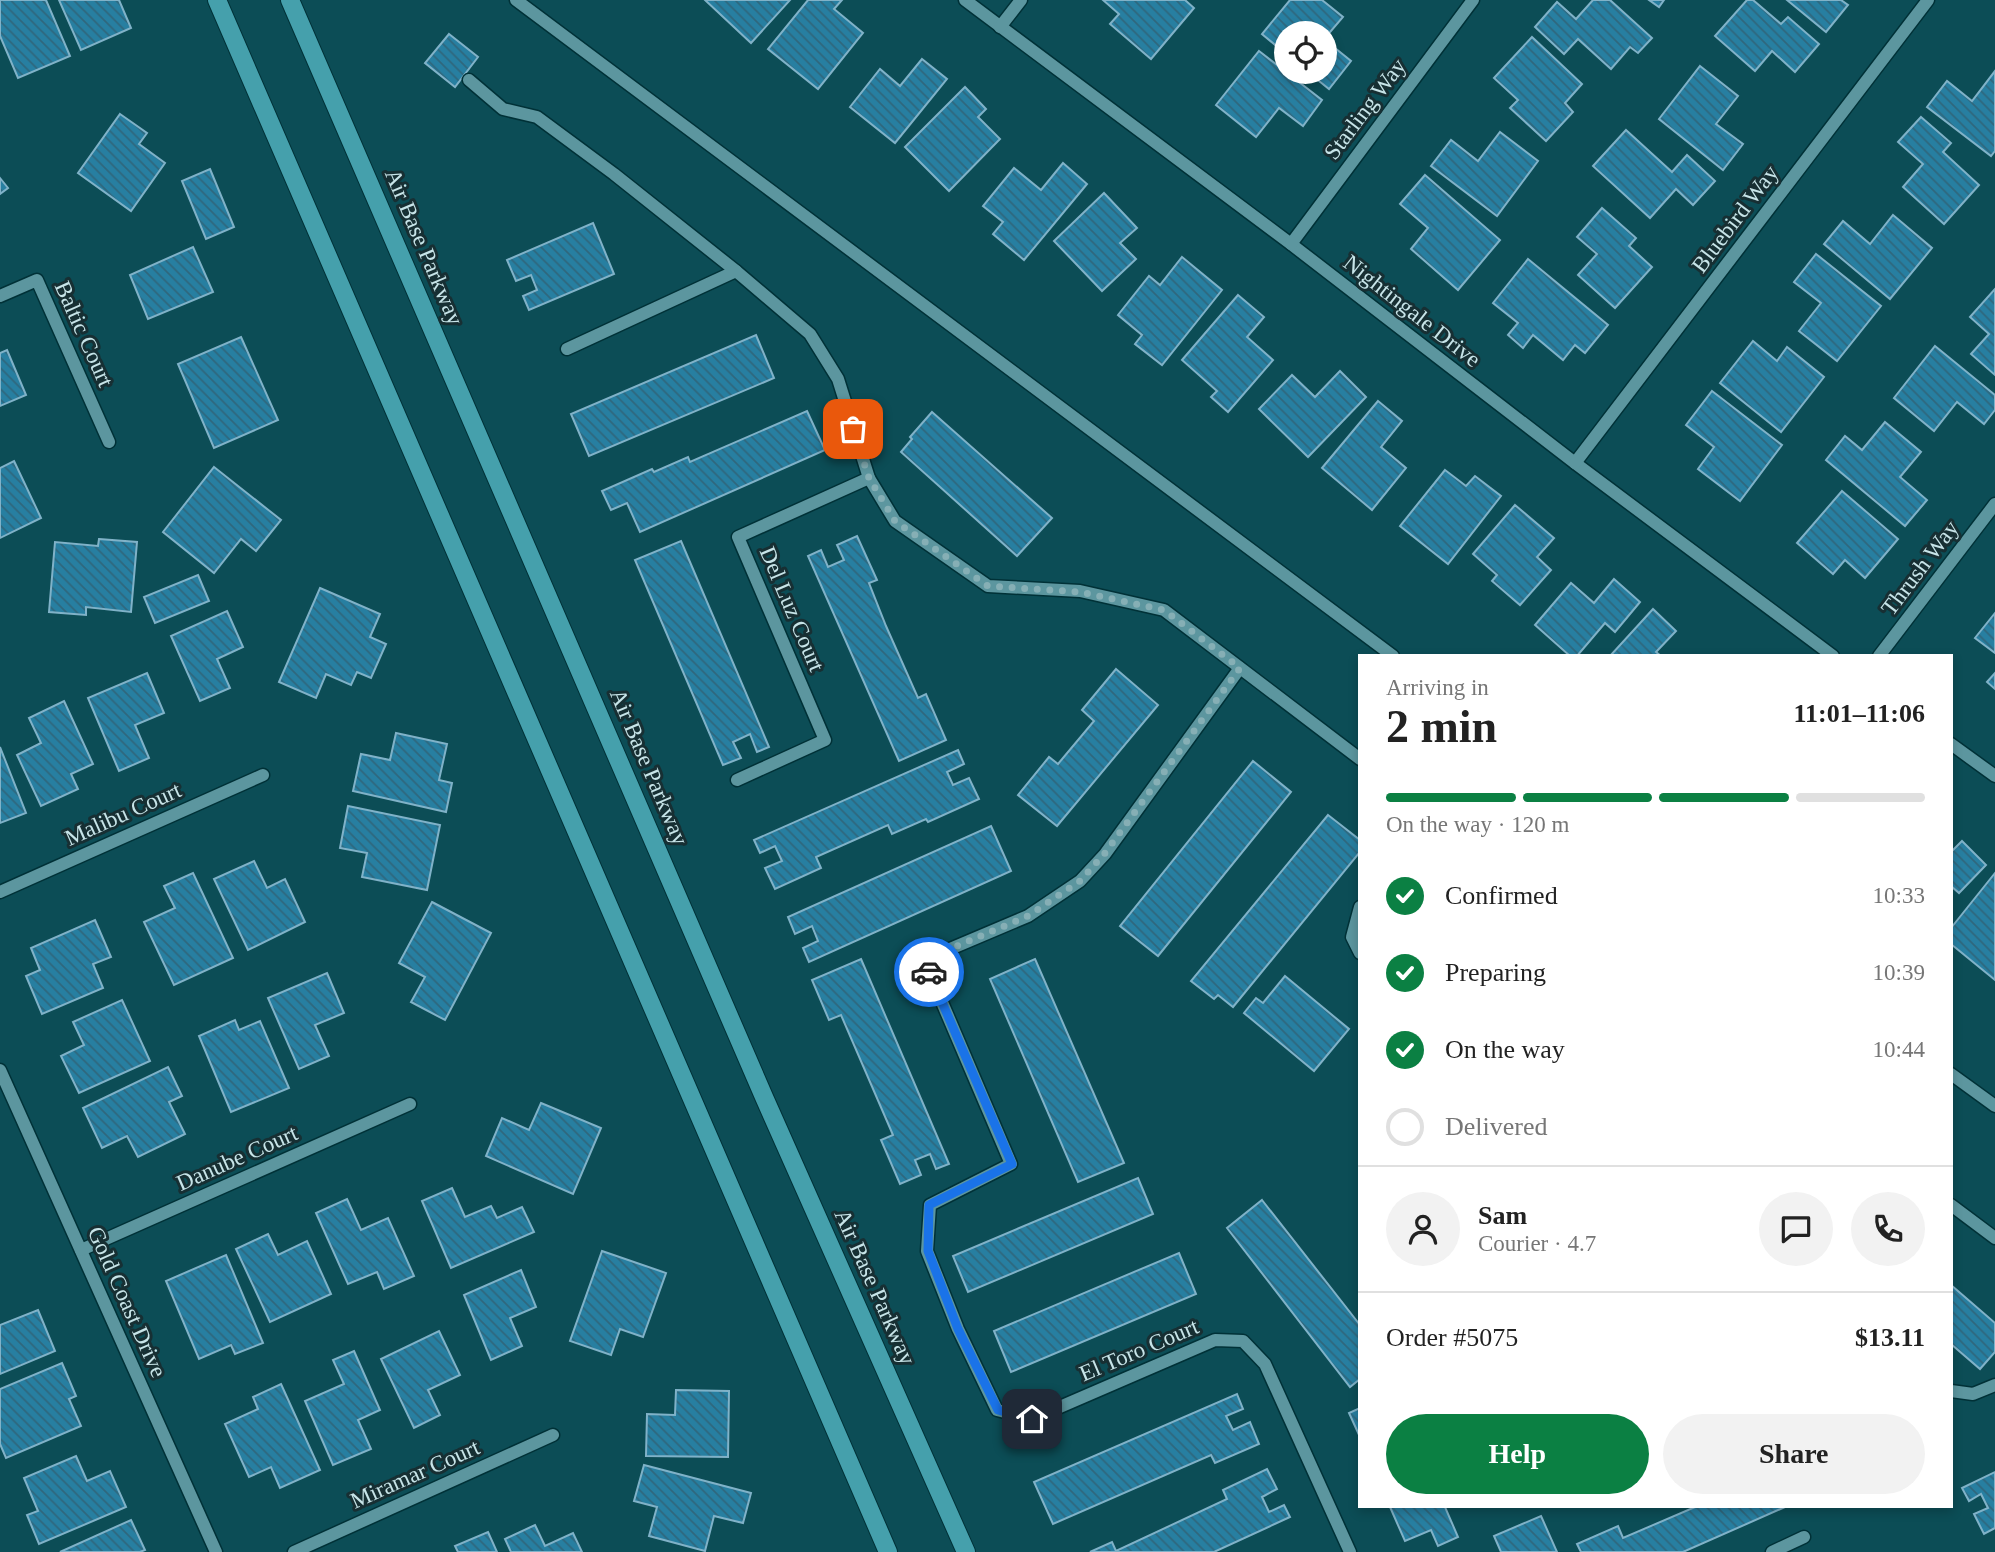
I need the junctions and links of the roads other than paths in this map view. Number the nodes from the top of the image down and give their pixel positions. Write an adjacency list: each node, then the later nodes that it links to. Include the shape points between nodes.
1 (217, 0): 44 (main road)
2 (290, 0): 45 (main road, Air Base Parkway, via 758,1084)
3 (516, 0): 18 (street)
4 (965, 0): 8 (street, Nightingale Drive)
5 (1021, 0): 8 (street)
6 (1473, 0): 10 (street, Starling Way)
7 (1928, 0): 15 (street, Bluebird Way)
8 (1000, 27): 10 (street, Nightingale Drive)
9 (468, 80): 11 (street, via 503,109 537,117)
10 (1291, 244): 15 (street, Nightingale Drive)
11 (736, 271): 13 (street); 16 (street, via 810,334 838,379)
12 (0, 296): 14 (street, Baltic Court, via 37,280)
13 (566, 349)
14 (109, 442)
15 (1575, 463): 19 (street, Nightingale Drive)
16 (869, 478): 21 (street, via 895,521 988,586 1080,592 1164,610); 26 (street, Del Luz Court, via 738,537 825,740)
17 (1995, 505): 20 (street, Thrush Way)
18 (1390, 654)
19 (1830, 654)
20 (1880, 654)
21 (1240, 668): 23 (street); 41 (street, El Toro Court, via 1080,881 1028,916 924,960 1012,1164 929,1205 928,1251 958,1329 998,1410 1032,1419 1215,1340 1243,1341 1265,1364)
22 (1953, 745): 25 (street)
23 (1358, 757)
24 (263, 775): 27 (street, Malibu Court)
25 (1995, 776)
26 (737, 780)
27 (0, 892)
28 (1358, 914): 29 (street, via 1352,937)
29 (1358, 949)
30 (0, 1070): 36 (street, Gold Coast Drive)
31 (1953, 1075): 33 (street)
32 (410, 1104): 36 (street, Danube Court)
33 (1995, 1106)
34 (1953, 1206): 35 (street)
35 (1995, 1238)
36 (81, 1250): 42 (street, Gold Coast Drive)
37 (1995, 1385): 38 (street, via 1973,1394)
38 (1953, 1391)
39 (553, 1435): 43 (street, Miramar Court)
40 (1804, 1537): 46 (street)
41 (1346, 1551)
42 (216, 1552)
43 (294, 1552)
44 (888, 1552)
45 (966, 1552)
46 (1772, 1552)

